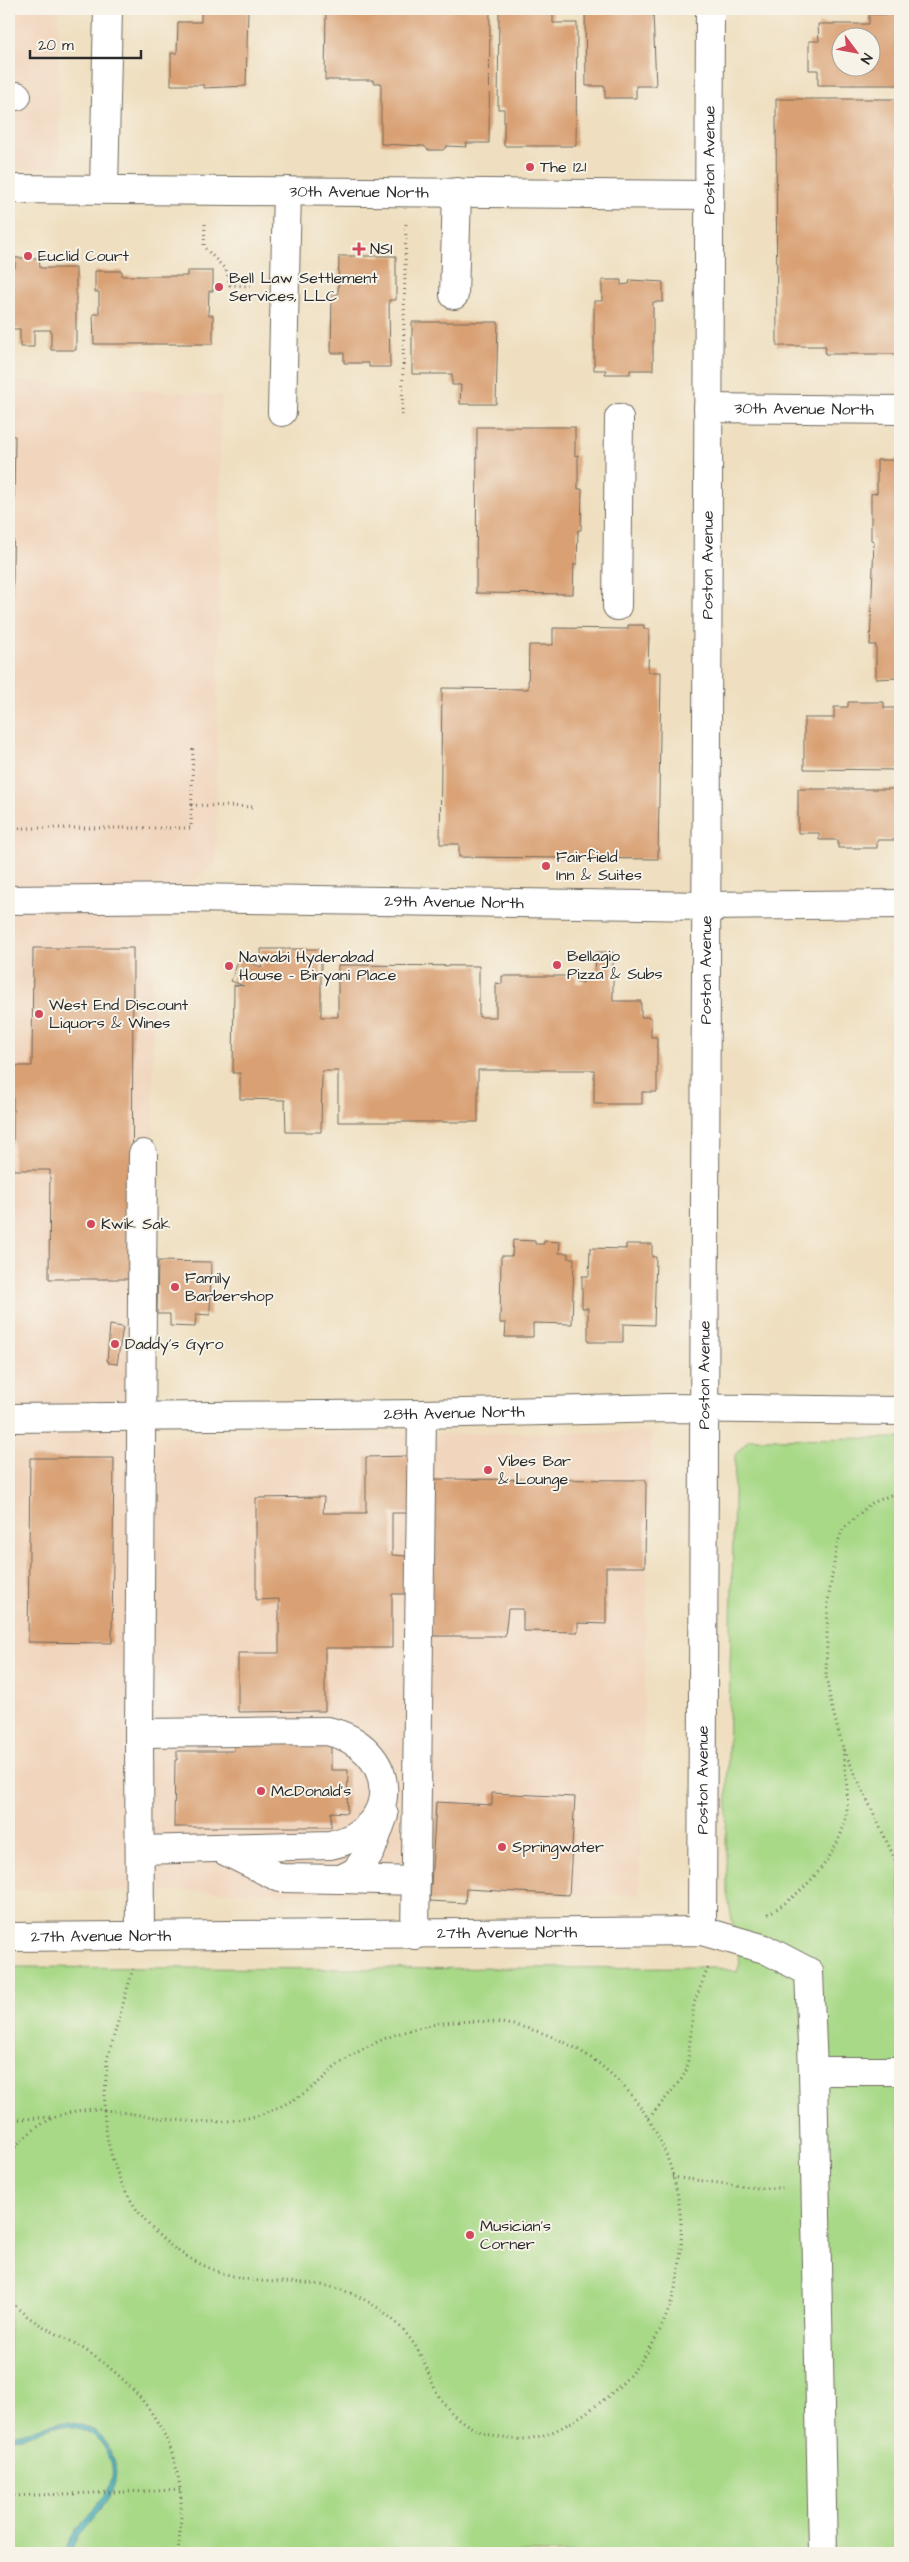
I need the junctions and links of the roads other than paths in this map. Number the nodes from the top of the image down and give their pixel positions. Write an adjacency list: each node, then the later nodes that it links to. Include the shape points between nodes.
1 (108, 9): 4 (street)
2 (710, 9): 7 (street, Poston Avenue)
3 (9, 189): 4 (street, 30th Avenue North)
4 (104, 189): 5 (street, 30th Avenue North)
5 (287, 191): 6 (street, 30th Avenue North); 11 (street)
6 (457, 192): 7 (street, 30th Avenue North); 8 (street)
7 (708, 195): 9 (street, Poston Avenue)
8 (454, 295)
9 (708, 408): 10 (street, 30th Avenue North); 16 (street, Poston Avenue)
10 (900, 410)
11 (282, 412)
12 (619, 418): 13 (street)
13 (617, 606)
14 (9, 900): 16 (street, 29th Avenue North, via 197,898)
15 (900, 904): 16 (street, 29th Avenue North)
16 (706, 906): 18 (street, Poston Avenue)
17 (143, 1154): 21 (street)
18 (704, 1410): 19 (street, 28th Avenue North); 20 (street, 28th Avenue North, via 668,1408); 30 (street, Poston Avenue)
19 (900, 1411)
20 (422, 1414): 21 (street, 28th Avenue North); 25 (street)
21 (140, 1416): 22 (street, 28th Avenue North); 23 (street)
22 (9, 1418)
23 (139, 1733): 24 (street, via 327,1731 350,1737 366,1749); 27 (street)
24 (383, 1783): 25 (street); 26 (street, via 382,1804 375,1820 348,1842 330,1846); 28 (street, via 383,1820 371,1851 355,1872)
25 (417, 1805): 29 (street)
26 (219, 1848): 27 (street); 28 (street, via 280,1878)
27 (140, 1850): 33 (street)
28 (341, 1879): 29 (street)
29 (416, 1881): 31 (street)
30 (702, 1931): 31 (street, 27th Avenue North); 34 (street, 27th Avenue North, via 765,1949 809,1972)
31 (415, 1935): 33 (street, 27th Avenue North)
32 (9, 1937): 33 (street, 27th Avenue North)
33 (138, 1950)
34 (813, 2071): 35 (street); 36 (street)
35 (900, 2071)
36 (823, 2553)

